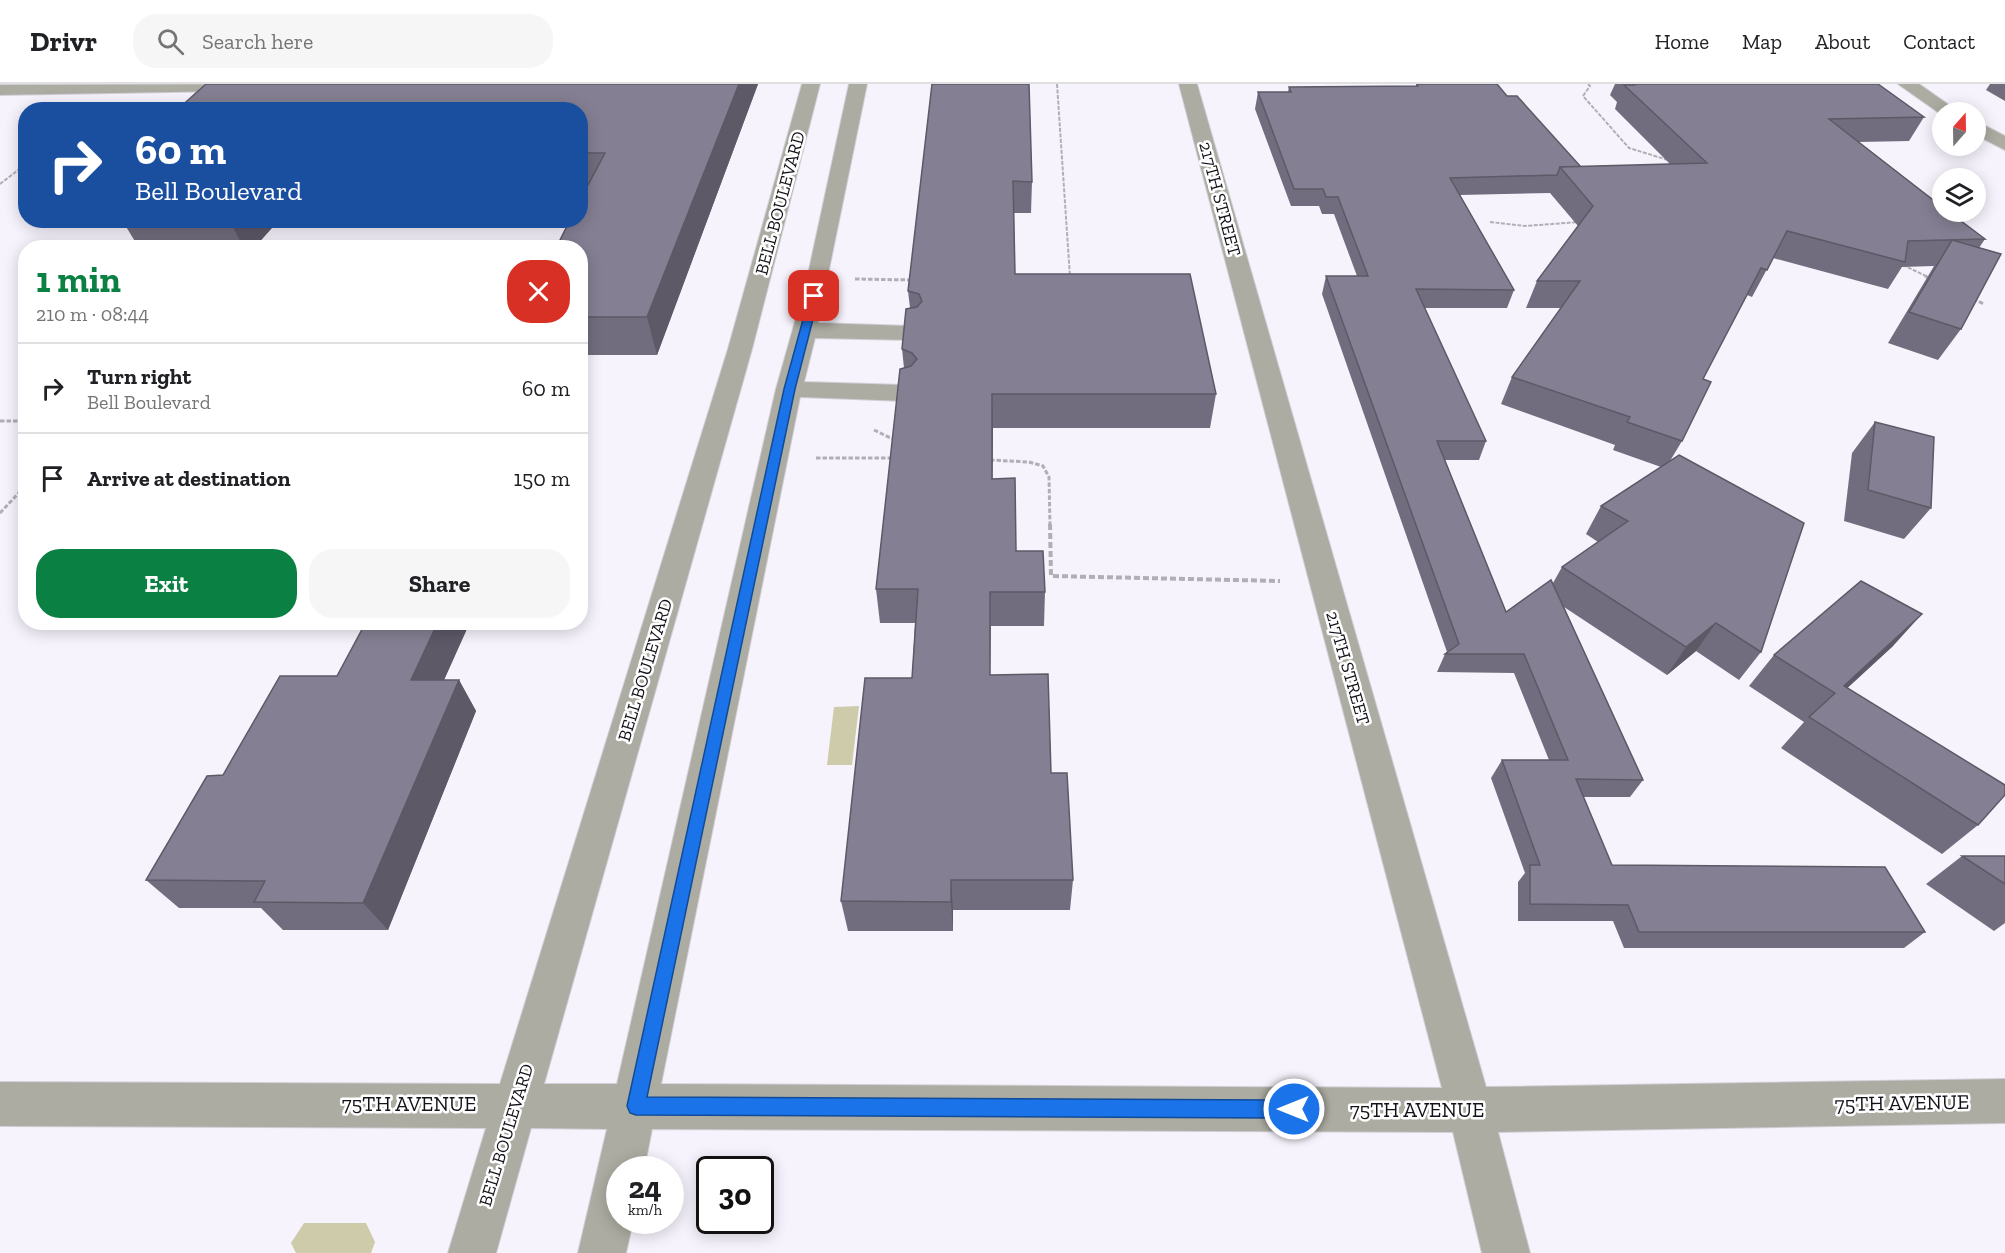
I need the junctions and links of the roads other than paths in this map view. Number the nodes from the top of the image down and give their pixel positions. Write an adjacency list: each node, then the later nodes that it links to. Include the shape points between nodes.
1 (338, 84): 6 (street)
2 (811, 84): 16 (street, BELL BOULEVARD, via 741,349)
3 (858, 84): 10 (street)
4 (1188, 84): 18 (street, 217TH STREET, via 1442,1002)
5 (1907, 84): 7 (street)
6 (0, 90)
7 (1935, 102)
8 (1986, 133): 9 (street)
9 (2005, 144)
10 (805, 330): 11 (street); 12 (street)
11 (910, 333)
12 (789, 389): 13 (street); 17 (street)
13 (904, 393)
14 (2005, 1101): 18 (street, 75TH AVENUE)
15 (0, 1104): 16 (street, 75TH AVENUE)
16 (516, 1104): 17 (street, 75TH AVENUE); 21 (street, BELL BOULEVARD)
17 (636, 1106): 18 (street, 75TH AVENUE); 19 (street)
18 (1467, 1110): 23 (street, 217TH STREET)
19 (624, 1156)
20 (606, 1234): 22 (street)
21 (472, 1253)
22 (602, 1253)
23 (1506, 1253)

